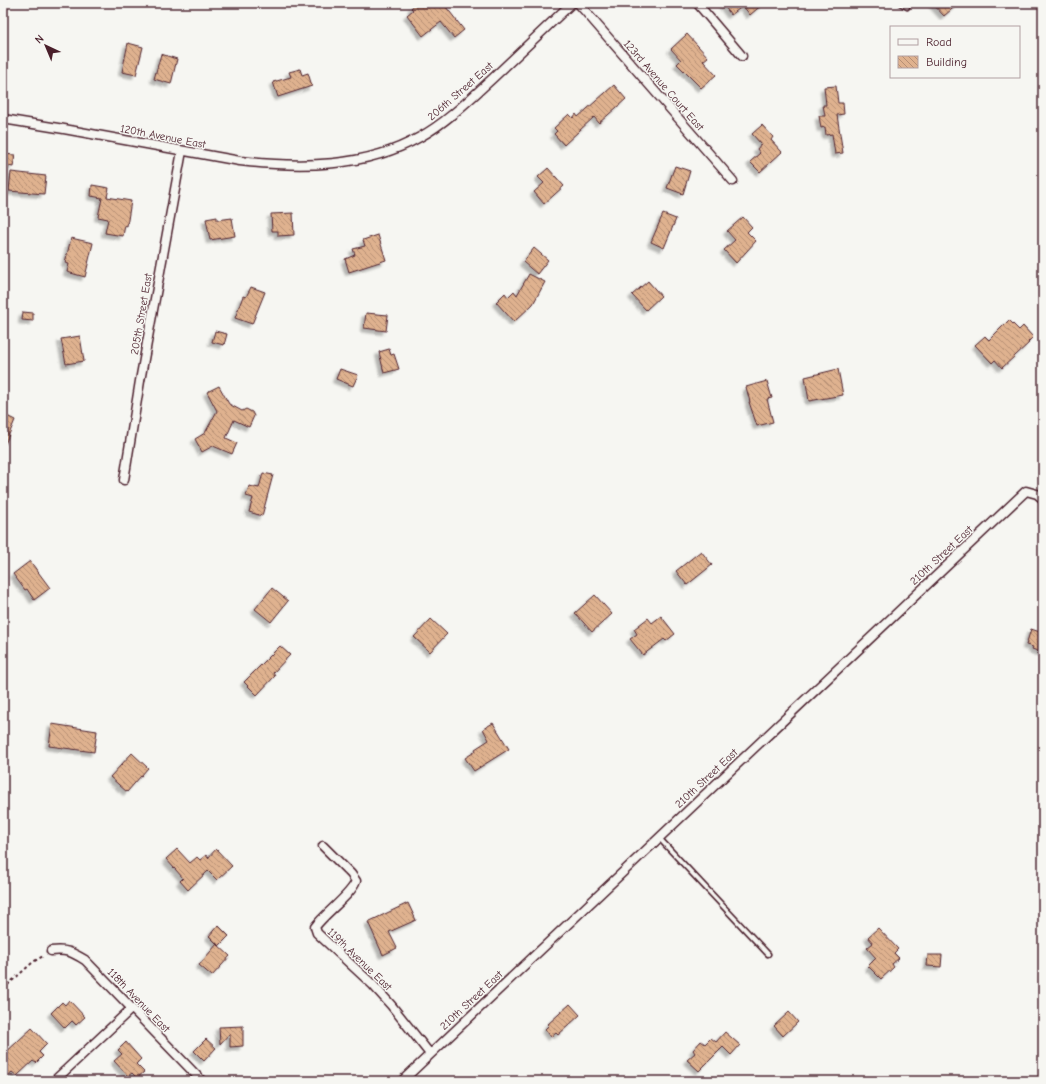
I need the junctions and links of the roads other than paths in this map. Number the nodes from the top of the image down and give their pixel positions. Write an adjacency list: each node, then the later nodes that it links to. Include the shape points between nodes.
1 (572, 3): 9 (street, 206th Street East, via 460,108 434,129 377,156)
2 (578, 3): 10 (street, 123rd Avenue Court East)
3 (697, 3): 6 (street)
4 (900, 3): 5 (lane)
5 (907, 7)
6 (742, 56)
7 (3, 119): 8 (street, 120th Avenue East)
8 (182, 151): 9 (street, 120th Avenue East, via 270,165); 11 (street, 205th Street East)
9 (320, 165)
10 (734, 181)
11 (124, 480)
12 (1043, 499): 13 (street, 210th Street East, via 1026,491)
13 (659, 838): 16 (lane); 18 (street, 210th Street East)
14 (323, 846): 18 (street, 119th Avenue East, via 356,881 349,892 319,921 315,927 317,932 373,985)
15 (51, 951): 17 (street, 118th Avenue East, via 62,950 85,960)
16 (768, 954)
17 (131, 1009): 19 (street); 20 (street, 118th Avenue East)
18 (430, 1054): 21 (street, 210th Street East)
19 (54, 1081)
20 (202, 1081)
21 (402, 1081)

